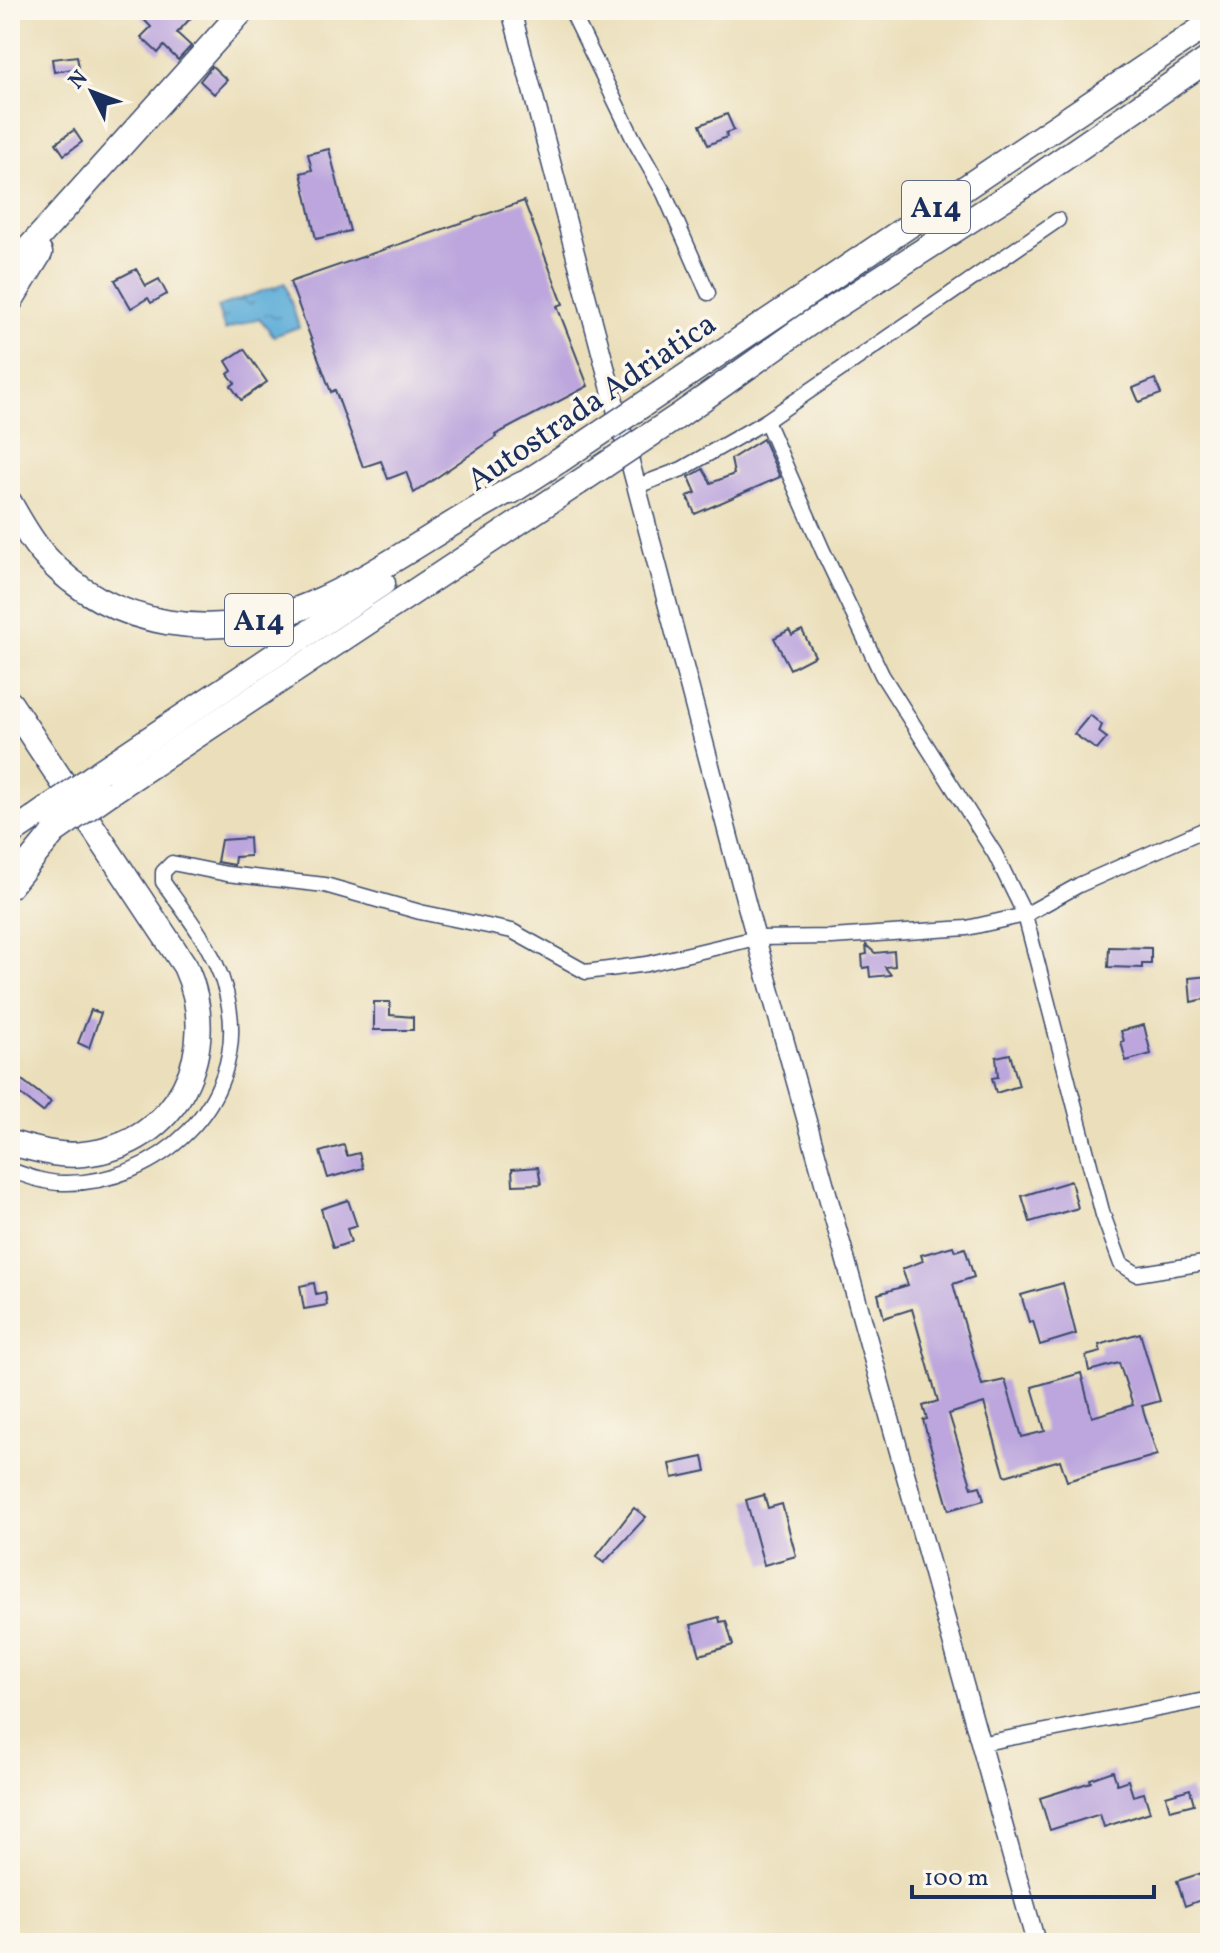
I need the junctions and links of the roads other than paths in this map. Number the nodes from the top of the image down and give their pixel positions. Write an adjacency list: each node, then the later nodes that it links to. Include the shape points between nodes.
1 (243, 10): 6 (highway)
2 (511, 10): 14 (main road)
3 (571, 10): 10 (street)
4 (1210, 23): 13 (highway, Autostrada Adriatica / A14, bridge)
5 (1210, 58): 17 (highway, Autostrada Adriatica / A14, bridge, via 578,483)
6 (84, 185): 8 (highway); 9 (highway); 11 (highway)
7 (1058, 220): 12 (street)
8 (10, 255)
9 (10, 269)
10 (708, 293)
11 (10, 302)
12 (766, 421): 14 (street, via 682,469); 23 (street, via 882,675 995,854)
13 (522, 484): 15 (highway, A14, via 354,583 309,605 238,625 166,624 94,596 43,554); 17 (highway, Autostrada Adriatica / A14)
14 (635, 487): 24 (main road)
15 (10, 503)
16 (10, 703): 25 (highway, via 170,941 191,979 199,1013 198,1048 188,1081 164,1116 147,1130 86,1154 58,1154)
17 (106, 782): 18 (highway, Autostrada Adriatica / A14, bridge)
18 (44, 825): 20 (highway, Autostrada Adriatica / A14); 21 (highway, Autostrada Adriatica / A14); 22 (highway)
19 (1210, 827): 23 (street)
20 (10, 834)
21 (10, 862)
22 (10, 886)
23 (1025, 915): 24 (street, via 967,928); 27 (street, via 1103,1215 1121,1264 1137,1274)
24 (756, 938): 26 (street, via 647,964 586,972 512,931 325,885 172,863 163,872 163,882 202,936 229,1006 231,1036 224,1073 208,1108 168,1150 117,1175 64,1183); 29 (main road)
25 (17, 1142)
26 (10, 1170)
27 (1210, 1262)
28 (1210, 1699): 29 (street)
29 (979, 1744): 30 (main road)
30 (1036, 1943)

